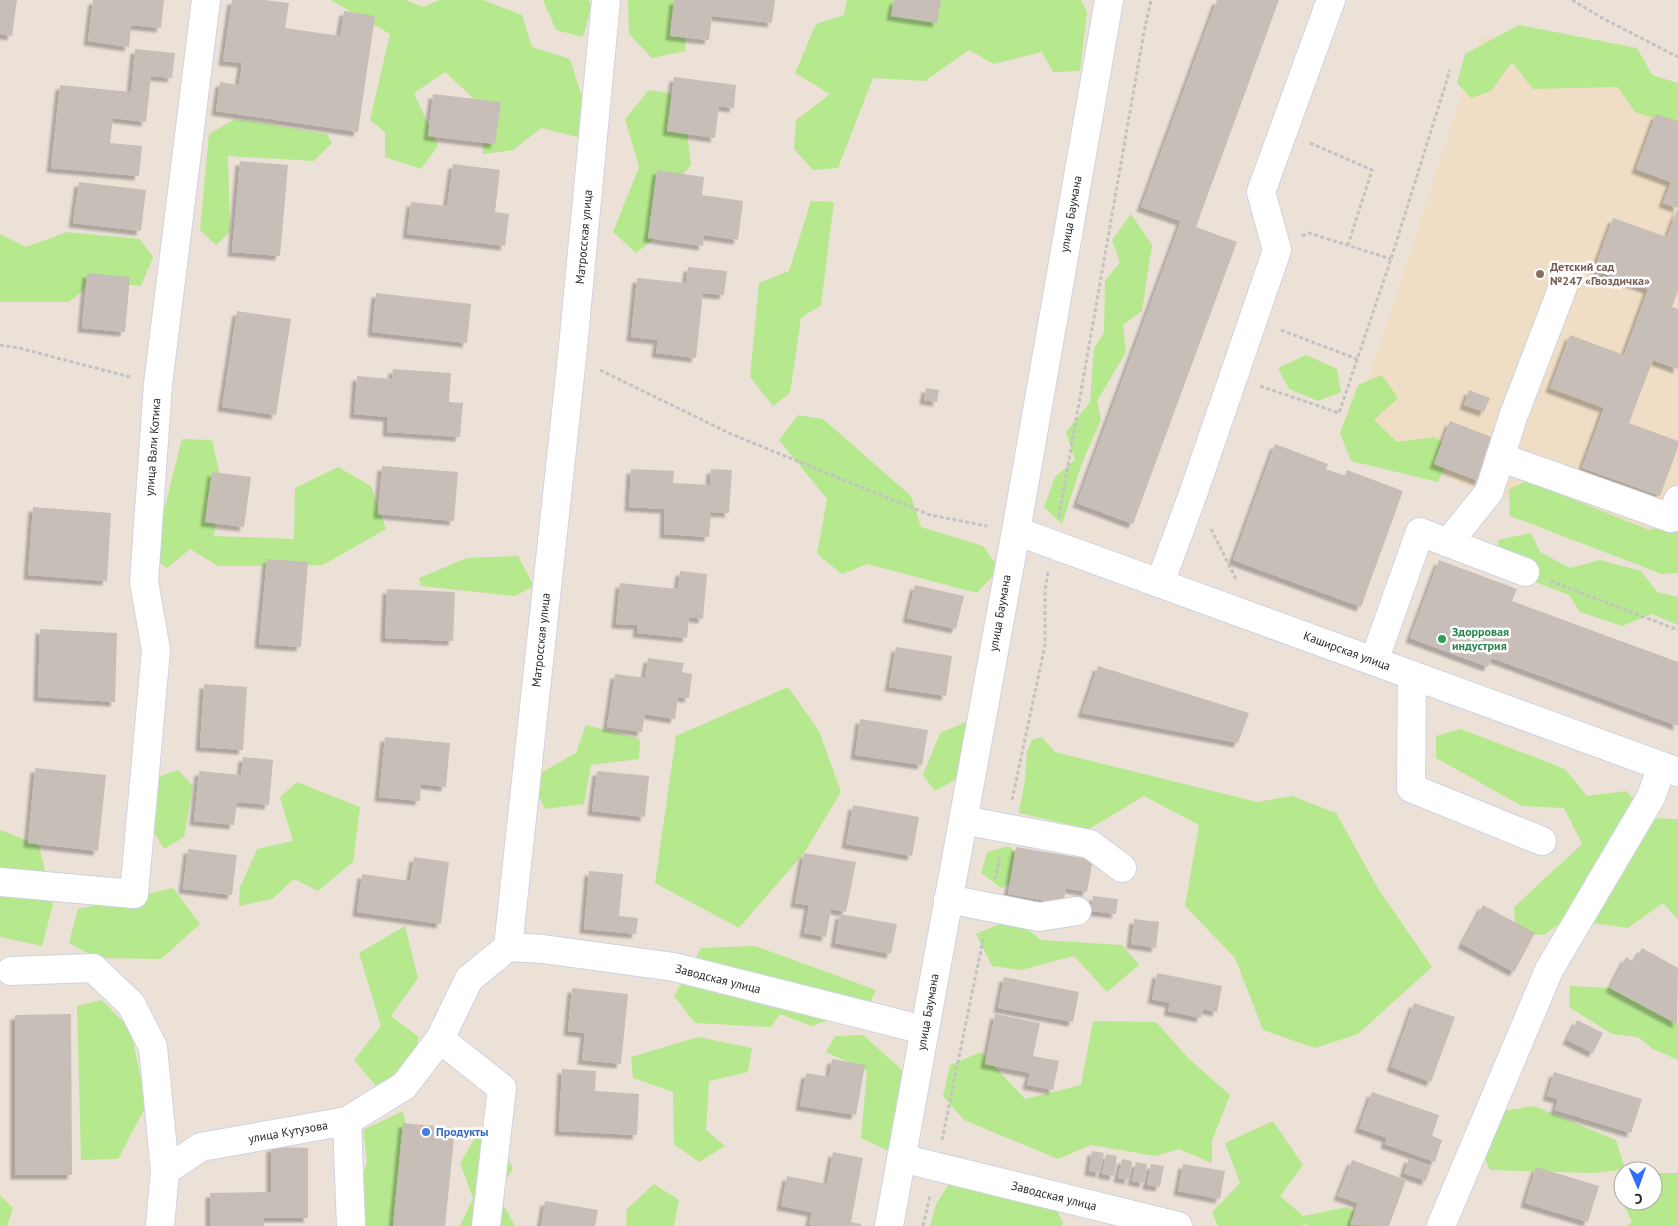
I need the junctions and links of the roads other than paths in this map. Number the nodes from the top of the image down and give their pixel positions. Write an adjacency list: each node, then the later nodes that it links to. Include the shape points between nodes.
1 (206, 0): 18 (street, улица Вали Котика, via 158,384 144,582 156,650 134,894)
2 (606, 0): 21 (street, Матросская улица, via 572,357)
3 (1109, 0): 8 (street, улица Баумана)
4 (1331, 0): 11 (street, via 1261,192 1277,250)
5 (1564, 284): 6 (street)
6 (1500, 457): 7 (street, via 1671,518); 9 (street, via 1489,492)
7 (1678, 500)
8 (1016, 531): 11 (street, Каширская улица); 15 (street, улица Баумана)
9 (1448, 543): 10 (street); 12 (street, via 1420,532)
10 (1525, 572)
11 (1160, 584): 12 (street, Каширская улица)
12 (1374, 661): 13 (street, Каширская улица)
13 (1412, 675): 14 (street, Каширская улица); 16 (street, via 1411,788)
14 (1670, 769): 33 (street, via 1548,970)
15 (963, 820): 17 (street, via 1090,844); 19 (street, улица Баумана)
16 (1542, 842)
17 (1122, 868)
18 (0, 882)
19 (948, 899): 20 (street, via 1039,917); 23 (street, улица Баумана)
20 (1076, 911)
21 (508, 947): 23 (street, Заводская улица, via 674,967); 24 (street, via 469,980)
22 (11, 971): 27 (street, via 92,968 131,1004 153,1047)
23 (924, 1030): 26 (street, улица Баумана)
24 (440, 1039): 25 (street, улица Кутузова, via 404,1086); 30 (street, via 502,1088)
25 (347, 1121): 27 (street, улица Кутузова, via 201,1147); 29 (street)
26 (901, 1158): 31 (street, улица Баумана); 32 (street, Заводская улица)
27 (165, 1171): 28 (street)
28 (160, 1226)
29 (351, 1226)
30 (486, 1226)
31 (889, 1226)
32 (1178, 1226)
33 (1441, 1226)

